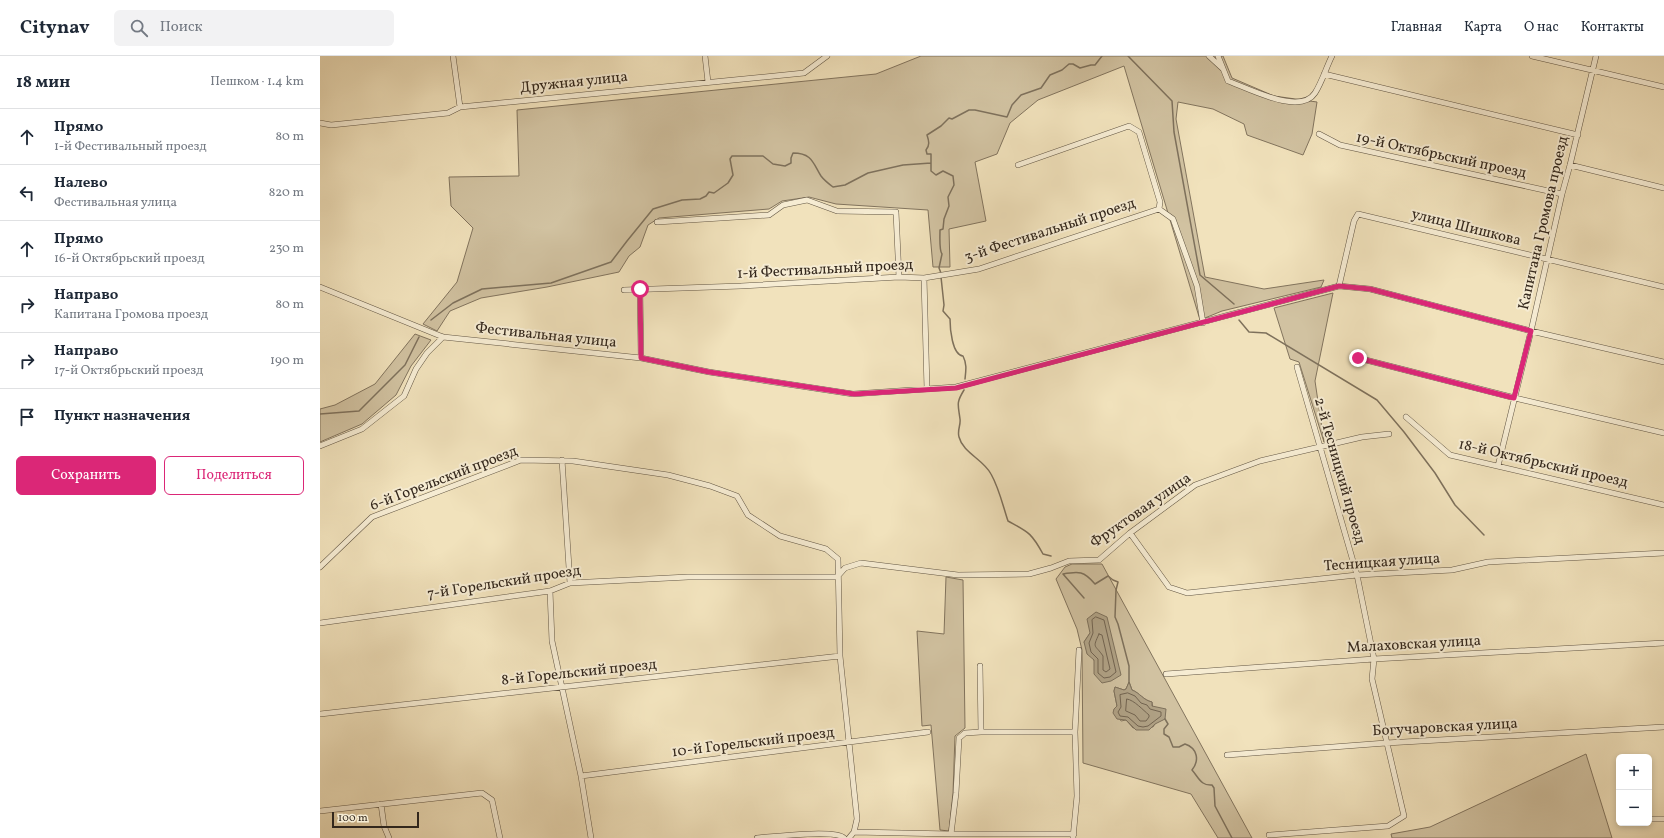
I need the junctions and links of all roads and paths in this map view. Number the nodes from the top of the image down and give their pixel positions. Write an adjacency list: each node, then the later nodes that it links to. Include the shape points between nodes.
1 (453, 56): 14 (street)
2 (705, 56): 12 (street)
3 (827, 56): 12 (street, Дружная улица, via 804,73)
4 (1209, 56): 9 (street)
5 (1218, 56): 9 (street)
6 (1332, 56): 11 (street)
7 (1532, 56): 10 (street)
8 (1596, 56): 10 (street, Капитана Громова проезд)
9 (1224, 70): 11 (street, via 1228,81 1273,99 1300,103 1314,94)
10 (1592, 70): 13 (street); 17 (street, Капитана Громова проезд)
11 (1324, 74): 17 (street)
12 (708, 82): 14 (street, Дружная улица)
13 (1664, 87)
14 (460, 107): 15 (street, Дружная улица, via 448,113 331,125)
15 (320, 123)
16 (1319, 134): 21 (street, 19-й Октябрьский проезд, via 1340,146)
17 (1578, 135): 19 (street, Капитана Громова проезд)
18 (1018, 165): 22 (street, via 1129,126 1139,132 1160,202)
19 (1570, 165): 20 (street); 21 (street, Капитана Громова проезд)
20 (1664, 188)
21 (1562, 194): 24 (street, Капитана Громова проезд)
22 (1159, 209): 26 (street, 3-й Фестивальный проезд, via 980,269); 32 (street, via 1173,218 1197,286)
23 (657, 222): 25 (street, via 769,215 784,205 807,200 837,211 896,212)
24 (1547, 260): 27 (street, улица Шишкова, via 1358,214 1354,221); 29 (street, улица Шишкова); 33 (street, Капитана Громова проезд)
25 (899, 277): 26 (street, 1-й Фестивальный проезд); 30 (street, 1-й Фестивальный проезд)
26 (924, 278): 39 (street, 1-й Фестивальный проезд)
27 (1339, 286): 32 (street, Фестивальная улица); 33 (street, via 1370,289)
28 (320, 287): 34 (street, Фестивальная улица)
29 (1664, 287)
30 (640, 289): 31 (street, 1-й Фестивальный проезд); 35 (street)
31 (624, 290)
32 (1203, 323): 39 (street, Фестивальная улица, via 956,388)
33 (1531, 331): 37 (street); 40 (street, Капитана Громова проезд)
34 (443, 337): 35 (street, Фестивальная улица); 44 (street, via 416,369 404,396 362,429)
35 (641, 358): 39 (street, Фестивальная улица, via 709,372 854,394)
36 (1358, 358): 40 (street)
37 (1664, 362)
38 (1297, 367): 45 (street, 2-й Тесницкий проезд)
39 (927, 389)
40 (1514, 398): 43 (street); 47 (street, Капитана Громова проезд)
41 (1406, 417): 47 (street, 18-й Октябрьский проезд, via 1450,455)
42 (1389, 434): 45 (street, Фруктовая улица, via 1362,437)
43 (1664, 434)
44 (320, 446)
45 (1321, 447): 49 (street, Фруктовая улица, via 1260,461 1196,485); 52 (street, 2-й Тесницкий проезд)
46 (562, 460): 51 (street, 6-й Горельский проезд, via 521,460 372,517); 53 (street, 6-й Горельский проезд, via 668,475 737,496 748,515 780,536 826,549 838,559); 54 (street)
47 (1498, 466): 48 (street, 18-й Октябрьский проезд)
48 (1664, 505)
49 (1130, 532): 52 (street, Тесницкая улица, via 1169,587 1187,593); 53 (street, Фруктовая улица, via 1099,560 1069,561 1028,574 958,575 860,563 845,568)
50 (1664, 553): 52 (street, Тесницкая улица, via 1488,562 1452,570)
51 (320, 567)
52 (1356, 575): 60 (street, 2-й Тесницкий проезд)
53 (838, 577): 54 (street, 7-й Горельский проезд, via 688,577); 59 (street)
54 (570, 583): 55 (street, 7-й Горельский проезд)
55 (550, 591): 56 (street, 7-й Горельский проезд); 63 (street, via 552,641)
56 (320, 623)
57 (1664, 643): 60 (street, Малаховская улица)
58 (1079, 650): 68 (street)
59 (840, 656): 63 (street, 8-й Горельский проезд); 69 (street)
60 (1374, 659): 62 (street, Малаховская улица); 70 (street, 2-й Тесницкий проезд, via 1372,679)
61 (980, 666): 67 (street)
62 (1166, 674)
63 (562, 688): 64 (street, 8-й Горельский проезд); 72 (street)
64 (320, 714)
65 (1664, 727): 70 (street, Богучаровская улица)
66 (928, 732): 69 (street, 10-й Горельский проезд)
67 (981, 732): 68 (street); 78 (street, via 965,732 959,738)
68 (1075, 732): 81 (street, via 1077,796)
69 (849, 743): 72 (street, 10-й Горельский проезд); 77 (street, via 857,819)
70 (1386, 743): 71 (street, Богучаровская улица); 79 (street, 2-й Тесницкий проезд, via 1404,816 1388,826)
71 (1228, 755)
72 (580, 776): 84 (street)
73 (381, 804): 74 (street); 82 (street, via 384,826); 83 (street, via 482,793 492,800)
74 (320, 811)
75 (1652, 819): 76 (street)
76 (1664, 819)
77 (854, 832): 78 (street); 87 (street)
78 (951, 834): 80 (street)
79 (1269, 835)
80 (965, 836): 81 (street)
81 (1073, 836)
82 (389, 838)
83 (500, 838)
84 (591, 838)
85 (757, 838): 86 (street, via 824,834)
86 (844, 838)
87 (850, 838)

